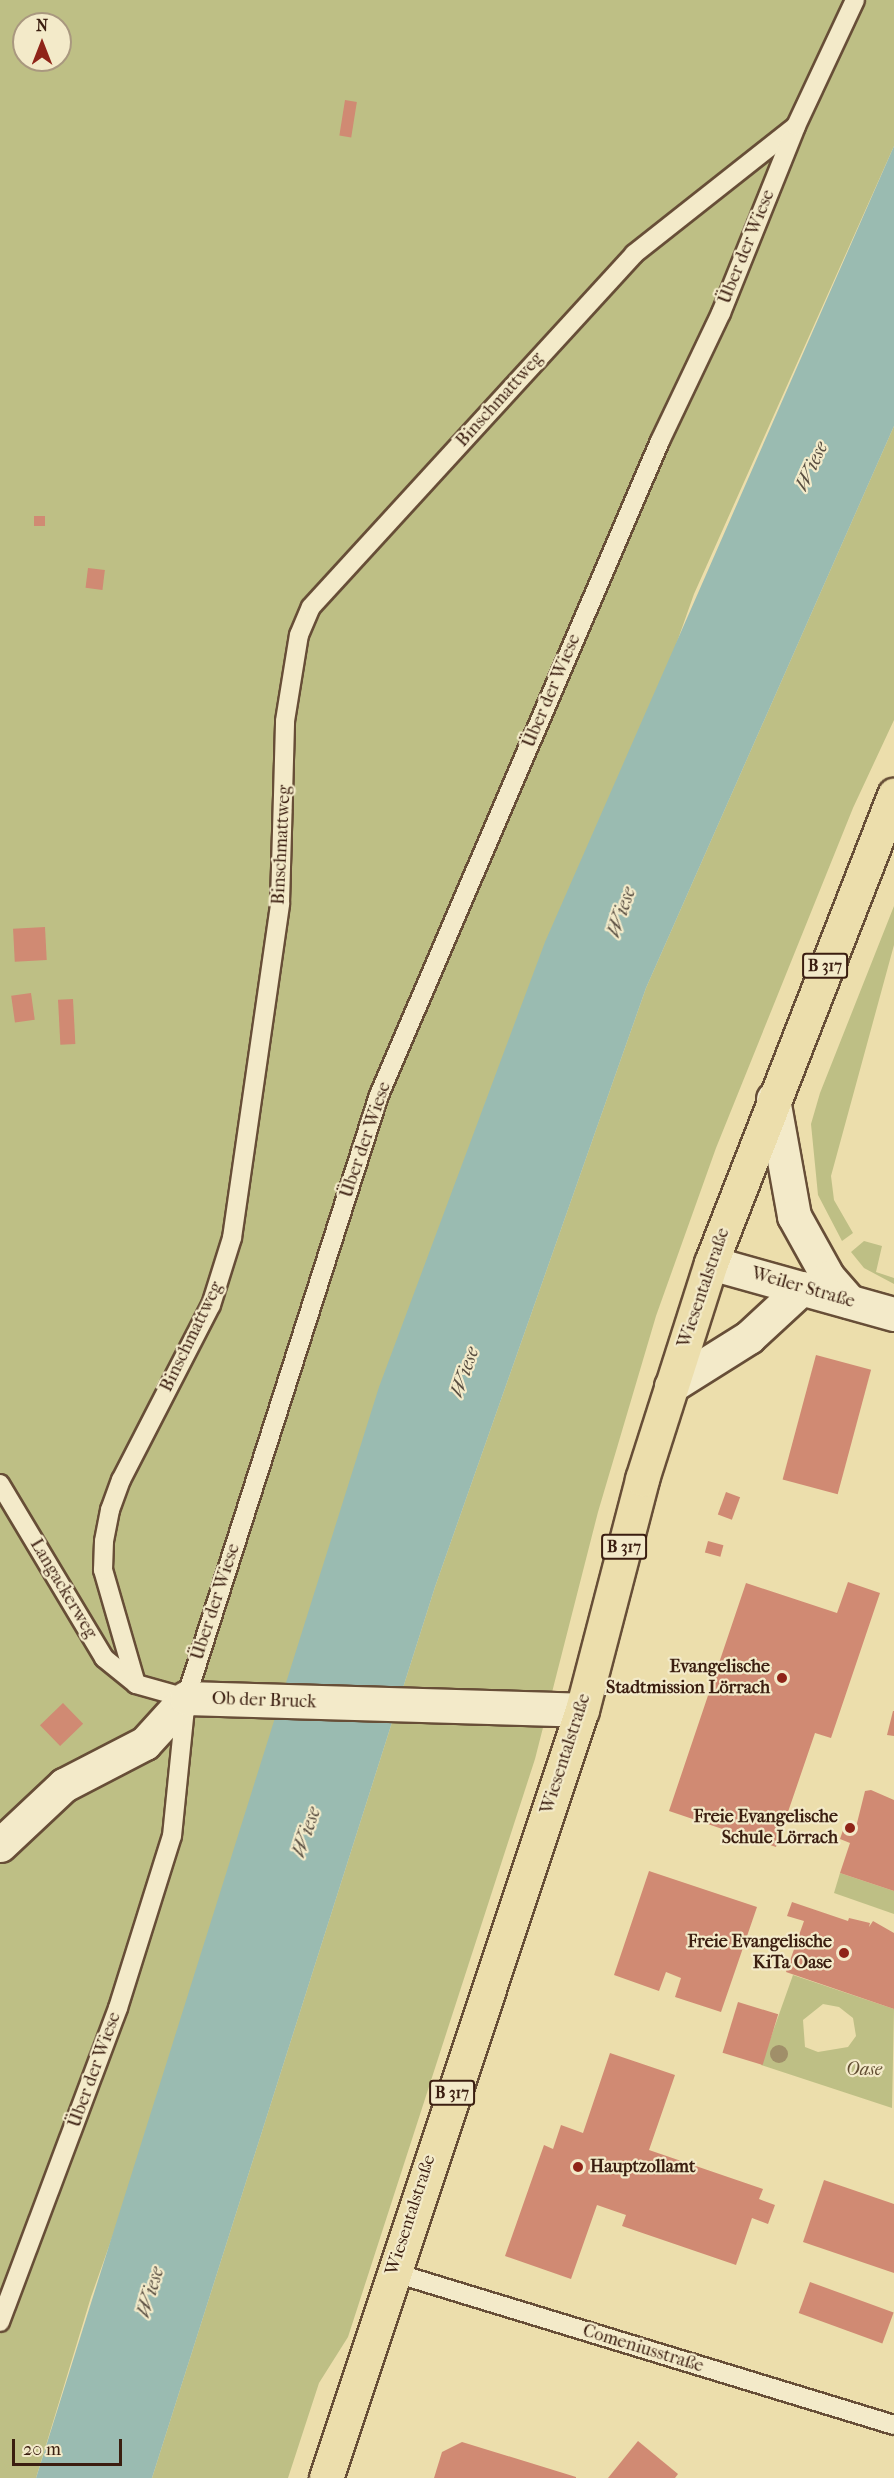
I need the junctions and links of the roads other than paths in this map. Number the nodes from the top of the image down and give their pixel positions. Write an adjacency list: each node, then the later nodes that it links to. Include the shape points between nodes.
1 (855, 0): 2 (lane, Über der Wiese)
2 (796, 126): 11 (lane, Binschmattweg, via 634,254 311,607 299,634 285,722 280,903 232,1238 211,1305 122,1480 110,1510 105,1541 103,1570); 12 (lane, Über der Wiese, via 721,313 660,441 379,1095)
3 (894, 795): 4 (main road, Wiesentalstraße / B 317)
4 (773, 1099): 5 (main road, Wiesentalstraße / B 317); 7 (street, via 794,1216 822,1268)
5 (711, 1263): 6 (street, Weiler Straße); 9 (main road, Wiesentalstraße / B 317)
6 (802, 1288): 7 (street, Weiler Straße); 9 (street, via 749,1337)
7 (849, 1301): 8 (street, Weiler Straße)
8 (894, 1314)
9 (671, 1386): 13 (main road, Wiesentalstraße / B 317, via 642,1479)
10 (0, 1484): 11 (lane, Langackerweg, via 104,1658)
11 (136, 1684): 12 (lane)
12 (198, 1699): 13 (street, Ob der Bruck); 14 (street, Ob der Bruck, via 145,1743 64,1785); 16 (lane, Über der Wiese, via 172,1836 118,2008)
13 (582, 1710): 15 (main road, Wiesentalstraße / B 317)
14 (0, 1845)
15 (392, 2272): 17 (lane, Comeniusstraße); 18 (main road, Wiesentalstraße / B 317)
16 (0, 2322)
17 (894, 2425)
18 (326, 2478)

